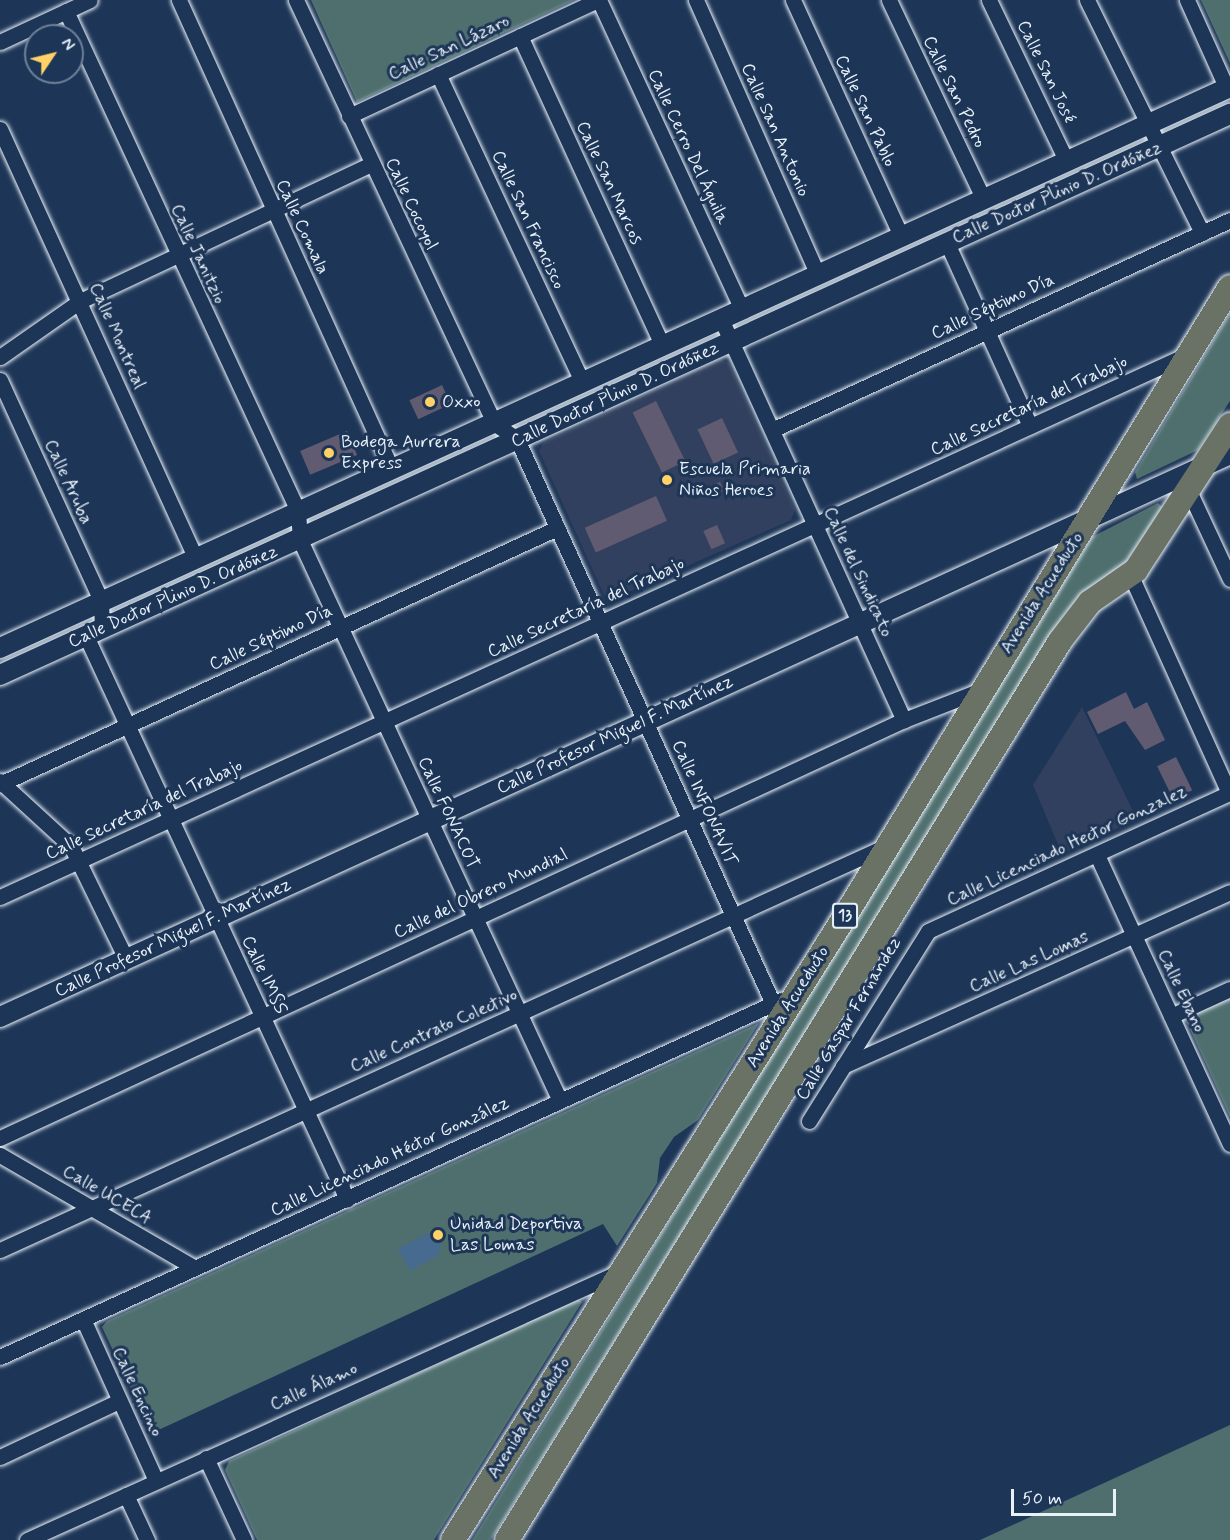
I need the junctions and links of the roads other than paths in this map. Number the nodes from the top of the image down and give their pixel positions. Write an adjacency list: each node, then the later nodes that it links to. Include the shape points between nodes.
1 (90, 0): 11 (street)
2 (179, 0): 24 (street, Calle Comala)
3 (296, 0): 17 (street, Calle Cocoyol)
4 (598, 0): 12 (street, Calle San Lázaro); 33 (street, Calle Cerro Del Águila)
5 (696, 0): 30 (street, Calle San Antonio)
6 (793, 0): 27 (street, Calle San Pablo)
7 (889, 0): 23 (street, Calle San Pedro)
8 (989, 0): 21 (street, Calle San José)
9 (1087, 0): 18 (street)
10 (1187, 0): 15 (street)
11 (66, 11): 13 (street); 29 (street, Calle Janitzio)
12 (520, 36): 14 (street, Calle San Lázaro); 37 (street, Calle San Marcos)
13 (0, 42)
14 (438, 74): 17 (street, Calle San Lázaro); 42 (street, Calle San Francisco)
15 (1229, 88): 18 (street, Calle Doctor Plinio D. Ordóñez)
16 (1230, 114): 20 (street, Calle Doctor Plinio D. Ordóñez)
17 (349, 116): 22 (street, Calle Cocoyol)
18 (1147, 126): 20 (street); 21 (street, Calle Doctor Plinio D. Ordóñez)
19 (0, 132): 32 (street, Calle Montreal)
20 (1160, 146): 26 (street); 28 (street, Calle Doctor Plinio D. Ordóñez)
21 (1067, 162): 23 (street, Calle Doctor Plinio D. Ordóñez)
22 (371, 164): 24 (street); 44 (street, Calle Cocoyol)
23 (984, 200): 27 (street, Calle Doctor Plinio D. Ordóñez)
24 (273, 212): 29 (street); 51 (street, Calle Comala)
25 (1230, 220): 26 (street, Calle Séptimo Día)
26 (1202, 233): 35 (street, Calle Séptimo Día)
27 (902, 238): 30 (street, Calle Doctor Plinio D. Ordóñez)
28 (947, 243): 35 (street); 36 (street, Calle Doctor Plinio D. Ordóñez)
29 (177, 256): 32 (street); 53 (street, Calle Janitzio)
30 (818, 275): 33 (street, Calle Doctor Plinio D. Ordóñez)
31 (1230, 286): 38 (main road, Avenida Acueducto / 13)
32 (80, 301): 39 (street); 58 (street, Calle Montreal)
33 (742, 309): 34 (street, Calle Doctor Plinio D. Ordóñez)
34 (722, 319): 36 (street, Calle del Sindicato); 37 (street, Calle Doctor Plinio D. Ordóñez)
35 (987, 332): 46 (street); 47 (street, Calle Séptimo Día)
36 (731, 342): 43 (street, Calle Doctor Plinio D. Ordóñez); 47 (street, Calle del Sindicato)
37 (662, 345): 40 (street, Calle Doctor Plinio D. Ordóñez)
38 (1189, 354): 46 (street, Calle Secretaría del Trabajo); 54 (main road, Avenida Acueducto / 13)
39 (0, 357)
40 (600, 374): 42 (street, Calle Doctor Plinio D. Ordóñez); 43 (street)
41 (0, 380): 61 (street, Calle Aruba)
42 (582, 382): 44 (street, Calle Doctor Plinio D. Ordóñez)
43 (610, 396): 48 (street, Calle Doctor Plinio D. Ordóñez)
44 (494, 423): 48 (street); 51 (street, Calle Doctor Plinio D. Ordóñez)
45 (1230, 425): 50 (main road, 13)
46 (1030, 426): 55 (street, Calle Secretaría del Trabajo)
47 (772, 430): 55 (street, Calle del Sindicato)
48 (517, 439): 56 (street, Calle INFONAVIT); 57 (street, Calle Doctor Plinio D. Ordóñez)
49 (1230, 454): 50 (street, Calle Profesor Miguel F. Martínez)
50 (1205, 466): 52 (main road, 13); 54 (street, Calle Profesor Miguel F. Martínez)
51 (392, 470): 53 (street, Calle Doctor Plinio D. Ordóñez)
52 (1189, 491): 59 (main road, 13); 60 (street)
53 (298, 511): 57 (street); 58 (street, Calle Doctor Plinio D. Ordóñez)
54 (1090, 515): 63 (street, Calle Profesor Miguel F. Martínez); 68 (main road, Avenida Acueducto / 13)
55 (815, 525): 62 (street, Calle Secretaría del Trabajo); 63 (street, Calle del Sindicato)
56 (557, 528): 62 (street, Calle INFONAVIT); 64 (street, Calle Séptimo Día)
57 (300, 540): 64 (street, Calle FONACOT); 65 (street, Calle Doctor Plinio D. Ordóñez)
58 (196, 559): 61 (street, Calle Doctor Plinio D. Ordóñez)
59 (1131, 576): 74 (street); 119 (main road, 13, via 1090,602 1060,641)
60 (1230, 579)
61 (101, 601): 65 (street); 66 (street, Calle Doctor Plinio D. Ordóñez)
62 (601, 623): 70 (street, Calle Secretaría del Trabajo); 71 (street, Calle INFONAVIT)
63 (860, 623): 69 (street, Calle del Sindicato); 71 (street, Calle Profesor Miguel F. Martínez)
64 (340, 627): 70 (street, Calle FONACOT); 72 (street, Calle Séptimo Día)
65 (94, 633): 67 (street, Calle Doctor Plinio D. Ordóñez); 72 (street, Calle IMSS)
66 (0, 648)
67 (0, 675)
68 (981, 690): 69 (street, Calle del Obrero Mundial); 78 (main road, Avenida Acueducto / 13)
69 (904, 720): 76 (street, Calle del Obrero Mundial)
70 (384, 722): 75 (street, Calle Secretaría del Trabajo); 77 (street, Calle FONACOT)
71 (645, 722): 76 (street, Calle INFONAVIT); 77 (street, Calle Profesor Miguel F. Martínez)
72 (127, 725): 73 (street, Calle Séptimo Día); 75 (street, Calle IMSS)
73 (1, 783): 80 (street, via 61,834)
74 (1229, 793): 79 (street, Calle Licenciado Hector Gonzalez)
75 (170, 819): 80 (street, Calle Secretaría del Trabajo); 84 (street, Calle IMSS)
76 (690, 819): 83 (street, Calle INFONAVIT); 85 (street, Calle del Obrero Mundial)
77 (430, 820): 84 (street, Calle Profesor Miguel F. Martínez); 85 (street, Calle FONACOT)
78 (884, 847): 83 (street, Calle Contrato Colectivo); 90 (main road, Avenida Acueducto / 13, via 797,993)
79 (1097, 855): 86 (street, Calle Ebano); 87 (street, Calle Licenciado Hector Gonzalez)
80 (79, 861): 82 (street, Calle Secretaría del Trabajo); 88 (street)
81 (1230, 892): 86 (street, Calle Las Lomas)
82 (0, 897)
83 (734, 916): 90 (street, Calle INFONAVIT); 91 (street, Calle Contrato Colectivo)
84 (216, 918): 88 (street, Calle Profesor Miguel F. Martínez); 94 (street, Calle IMSS)
85 (475, 918): 91 (street, Calle FONACOT); 94 (street, Calle del Obrero Mundial)
86 (1134, 936): 92 (street, Calle Ebano); 95 (street, Calle Las Lomas)
87 (923, 937): 95 (street, Calle Gaspar Fernandez)
88 (126, 959): 93 (street, Calle Profesor Miguel F. Martínez)
89 (1230, 989): 92 (street)
90 (777, 1011): 96 (street, Calle Licenciado Héctor González); 106 (main road, Avenida Acueducto / 13)
91 (519, 1014): 96 (street, Calle FONACOT); 97 (street, Calle Contrato Colectivo)
92 (1171, 1016): 100 (street, Calle Ebano)
93 (0, 1017)
94 (262, 1017): 97 (street, Calle IMSS); 99 (street, Calle del Obrero Mundial)
95 (843, 1066): 98 (street, Calle Gaspar Fernandez)
96 (560, 1101): 102 (street, Calle Licenciado Héctor González)
97 (306, 1111): 102 (street, Calle IMSS); 103 (street, Calle Contrato Colectivo)
98 (810, 1121)
99 (0, 1138)
100 (1230, 1144)
101 (0, 1155): 103 (street, Calle UCECA)
102 (346, 1199): 105 (street, Calle Licenciado Héctor González)
103 (92, 1208): 104 (street, Calle Contrato Colectivo); 105 (street, Calle UCECA)
104 (0, 1250)
105 (195, 1268): 107 (street, Calle Licenciado Héctor González)
106 (617, 1273): 111 (street, Calle Álamo); 118 (main road, Avenida Acueducto / 13)
107 (82, 1319): 108 (street, Calle Licenciado Héctor González); 109 (street, Calle Encino)
108 (0, 1357)
109 (119, 1401): 110 (street); 112 (street, Calle Encino)
110 (0, 1456)
111 (206, 1458): 112 (street, Calle Álamo); 117 (street)
112 (156, 1481): 113 (street, Calle Álamo)
113 (126, 1495): 114 (street, Calle Álamo); 116 (street)
114 (47, 1536): 115 (street, Calle Álamo)
115 (27, 1540)
116 (147, 1540)
117 (244, 1540)
118 (453, 1540)
119 (507, 1540)

